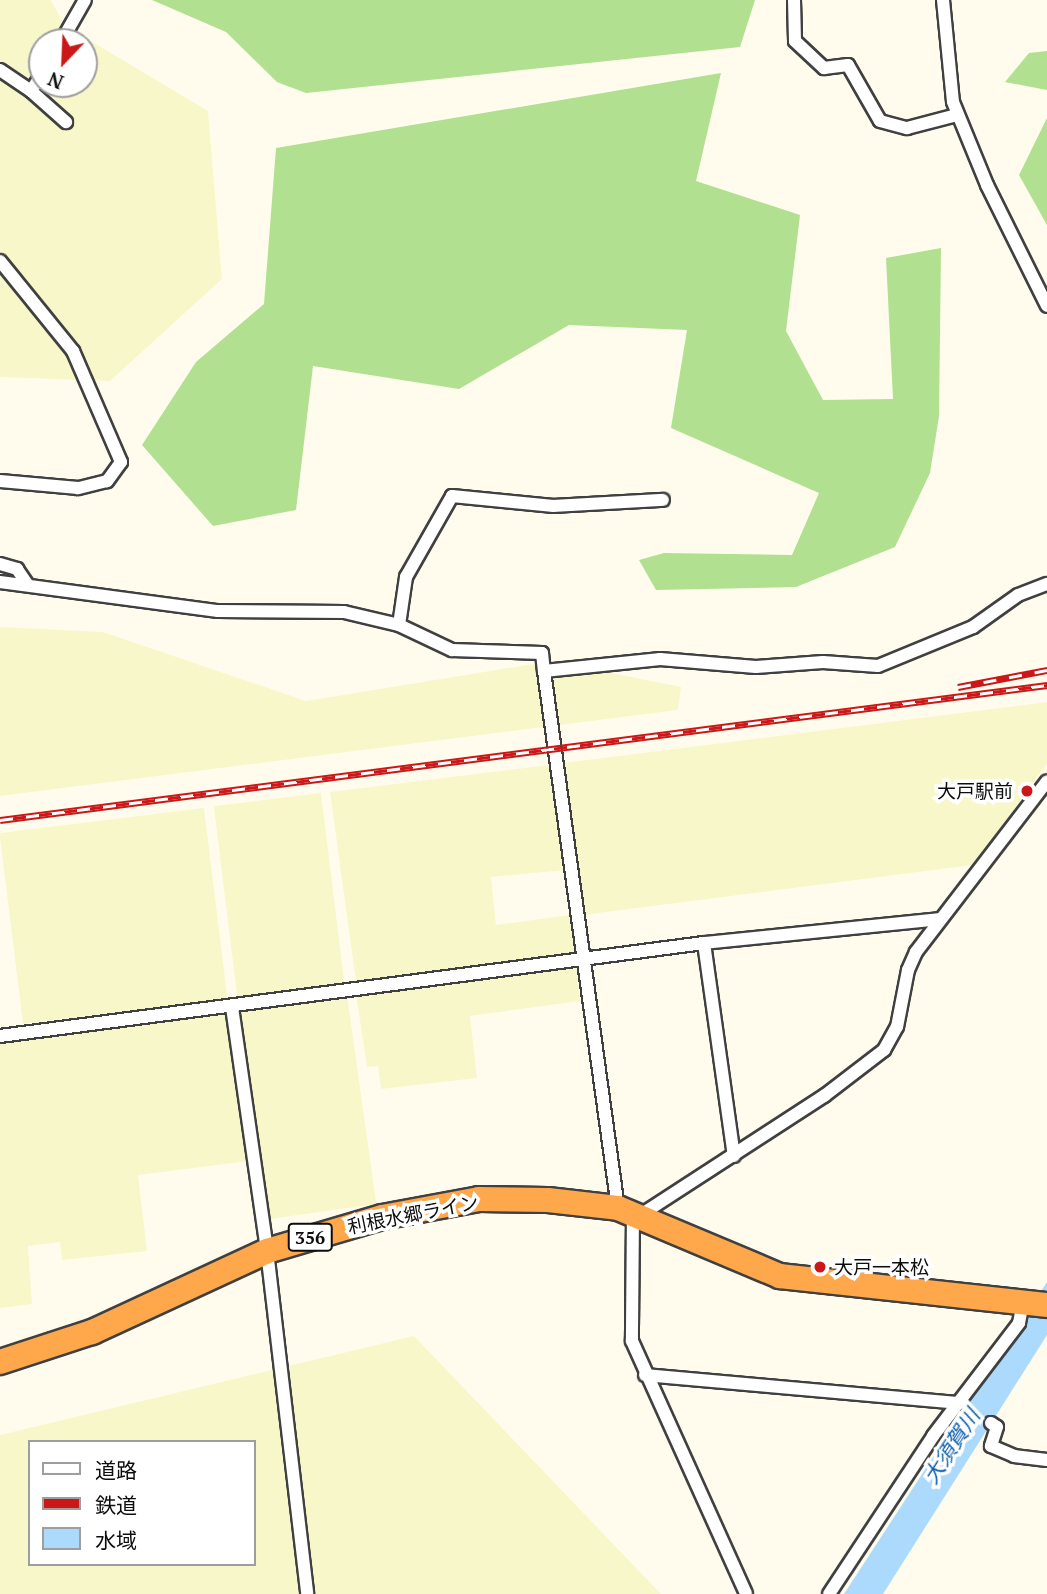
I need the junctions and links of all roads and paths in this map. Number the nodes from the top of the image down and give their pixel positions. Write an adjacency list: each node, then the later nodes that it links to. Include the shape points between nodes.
1 (85, 0): 4 (street)
2 (794, 0): 8 (street, via 795,41 824,68 848,65 880,121 907,128)
3 (943, 0): 8 (street, via 948,81)
4 (69, 28)
5 (0, 70): 6 (street)
6 (28, 90)
7 (38, 98): 9 (street)
8 (957, 115): 11 (street, via 986,185)
9 (66, 122)
10 (0, 261): 12 (street, via 73,351 121,462 107,481 78,488)
11 (1047, 306)
12 (0, 481)
13 (663, 500): 18 (street, via 554,506 452,496 406,577)
14 (0, 564): 16 (street, via 17,569)
15 (0, 582): 16 (street)
16 (27, 584): 18 (street, via 218,611 344,612)
17 (1047, 584): 19 (street, via 1018,595 972,627 878,666 823,662 767,667 660,659)
18 (399, 625): 19 (street, via 452,650 542,653)
19 (544, 671): 23 (street)
20 (1047, 781): 21 (street)
21 (940, 919): 22 (street); 26 (street, via 908,970 897,1027 884,1050)
22 (704, 943): 23 (street); 26 (street)
23 (582, 960): 24 (street); 27 (street)
24 (232, 1007): 25 (street); 28 (street)
25 (0, 1036)
26 (734, 1156): 27 (street)
27 (630, 1213): 28 (highway, 利根水郷ライン / 356, via 548,1200 461,1201 382,1217); 29 (highway, 利根水郷ライン / 356, via 780,1276); 31 (street, via 629,1315 632,1342)
28 (267, 1251): 30 (highway, 利根水郷ライン / 356, via 92,1332); 35 (street)
29 (1034, 1304): 32 (street)
30 (0, 1362)
31 (645, 1375): 32 (street, via 816,1387); 36 (street)
32 (960, 1404): 37 (street, via 933,1436)
33 (991, 1423): 34 (street, via 997,1427 991,1446 1014,1456)
34 (1047, 1460)
35 (307, 1594)
36 (746, 1594)
37 (830, 1594)

